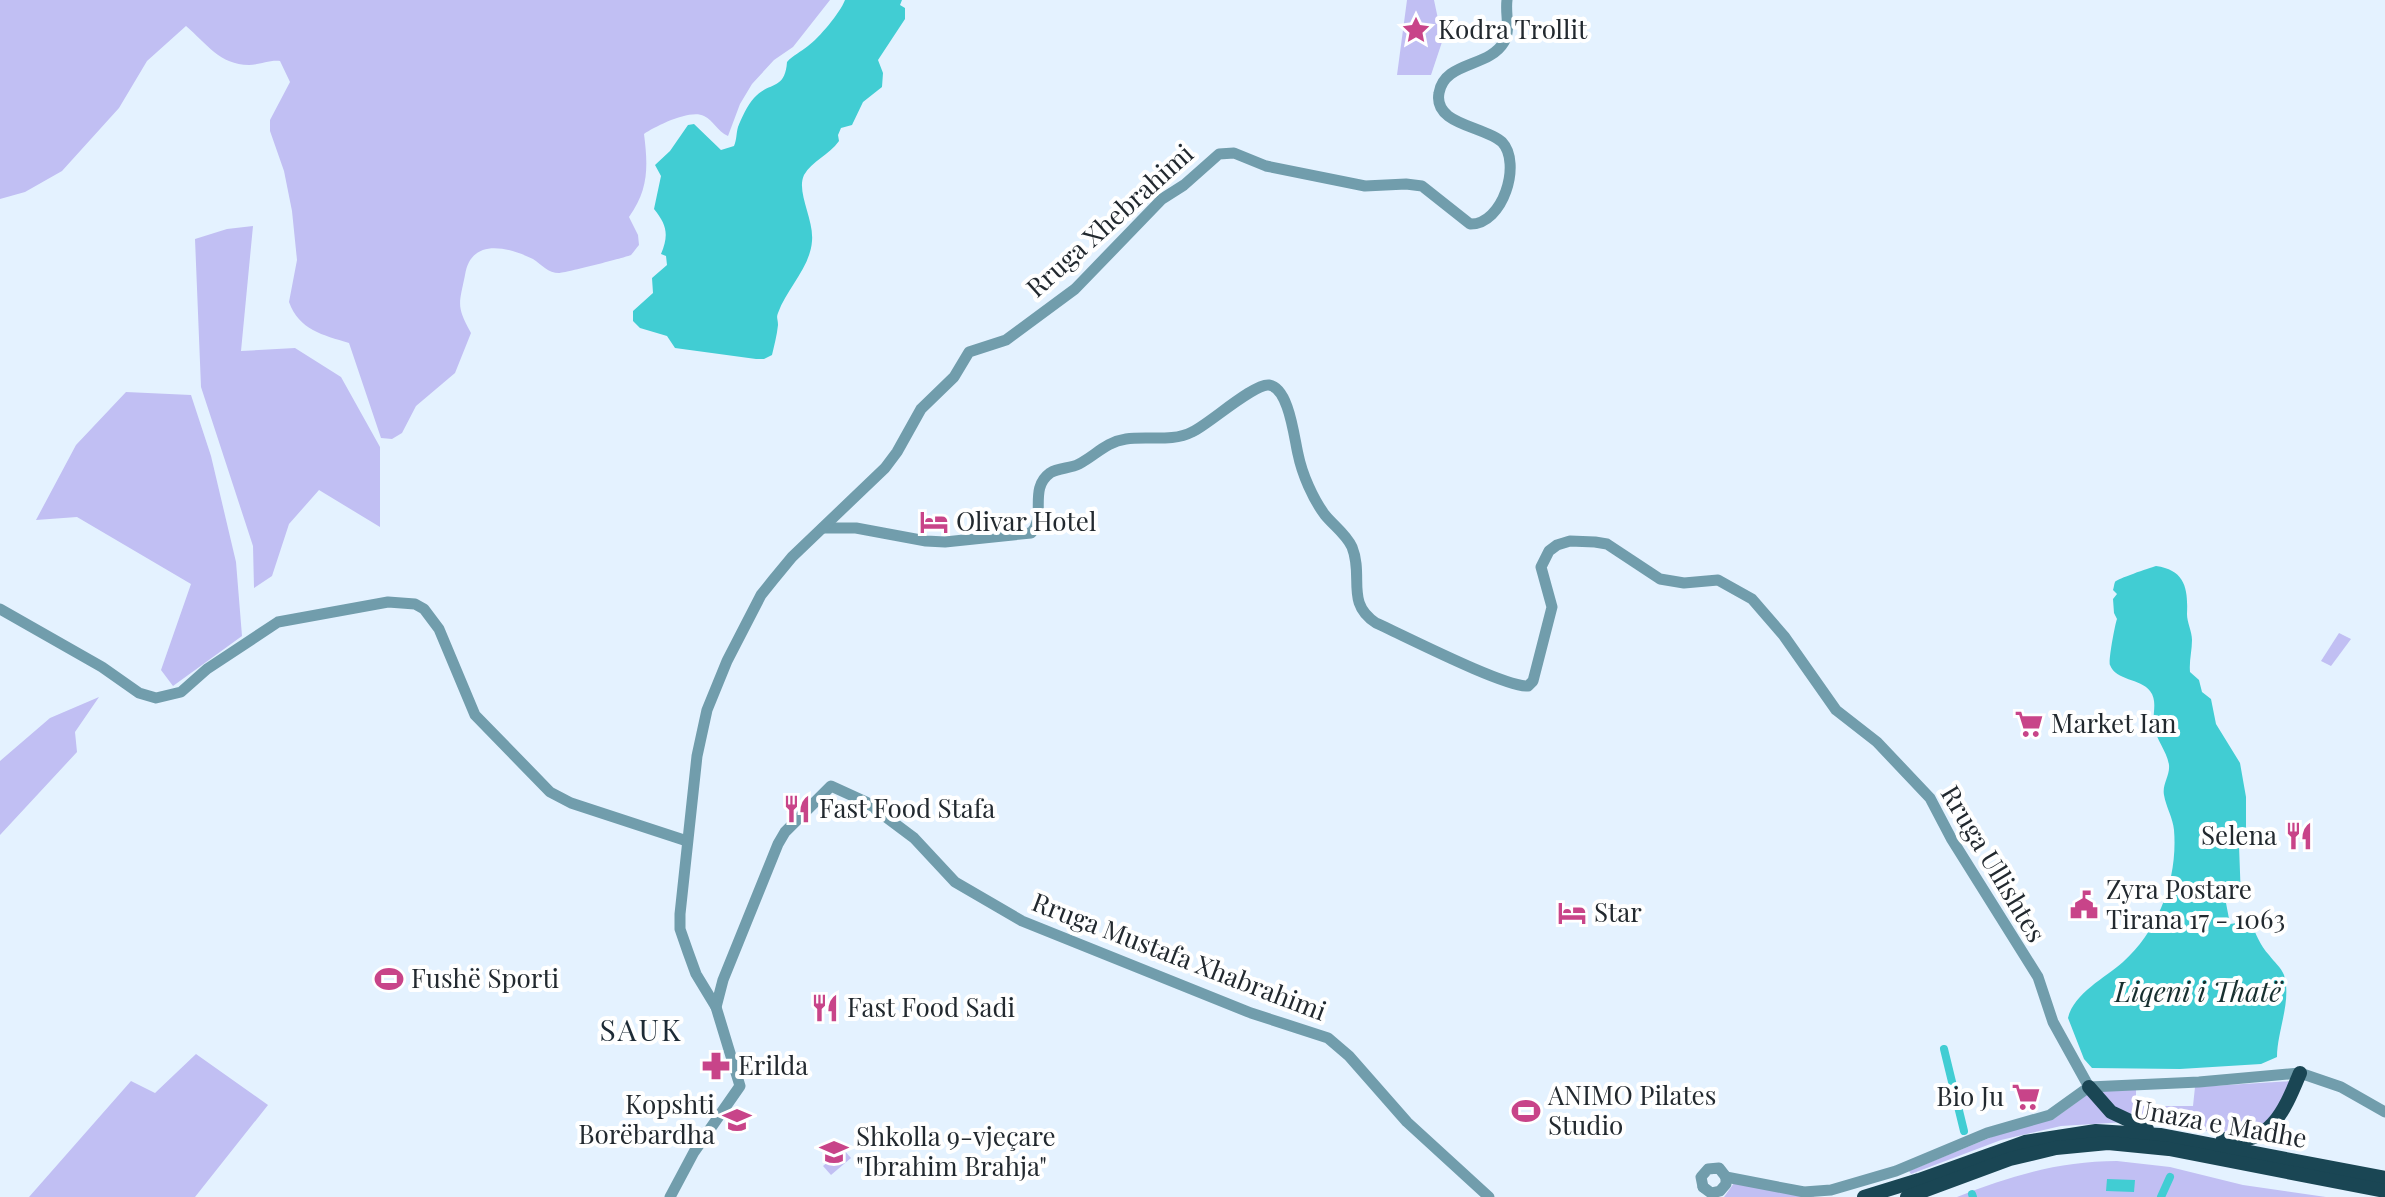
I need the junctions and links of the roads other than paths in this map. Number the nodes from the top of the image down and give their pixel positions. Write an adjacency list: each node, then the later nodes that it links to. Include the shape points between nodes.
1 (1507, 0): 2 (street, Rruga Xhebrahimi, via 1503,43 1484,61 1447,77 1438,95 1446,115 1494,137 1511,159 1507,185 1489,219 1470,224 1422,186 1365,186 1266,166 1234,153 1219,154 1162,199 1075,289 1006,340 969,352 954,377 921,409 885,468)
2 (823, 528): 4 (street, via 761,595 727,661 707,710); 7 (street, Rruga Ullishtes, via 945,542 1031,533 1037,527 1040,487 1050,474 1083,463 1112,442 1193,432 1254,389 1270,385 1285,398 1299,460 1322,511 1351,545 1362,611 1376,623 1483,671 1519,686 1533,681 1552,607 1541,567 1557,545 1607,544 1660,579 1729,584 1765,614 1836,710 1877,742 1930,798 2038,977 2053,1022)
3 (0, 609): 4 (street, via 139,693 156,698 181,692 278,622 388,602 415,604 439,629 475,715 550,792)
4 (687, 841): 5 (street, via 680,929 696,974)
5 (716, 1007): 14 (street, via 740,1086); 15 (street, Rruga Mustafa Xhabrahimi, via 778,844 831,786 897,824 955,882 1029,925 1328,1038 1407,1122)
6 (2300, 1073): 7 (street); 8 (street, via 2341,1087); 9 (highway, via 2272,1125 2259,1136 2240,1141 2188,1132)
7 (2089, 1087): 9 (highway, via 2111,1112); 10 (street, via 2050,1115 1831,1190 1804,1192)
8 (2385, 1112)
9 (2157, 1135): 11 (highway, Unaza e Madhe); 17 (highway, Unaza e Madhe, via 2088,1132 2045,1137)
10 (1726, 1177): 12 (street, via 1720,1191 1711,1193); 12 (street, via 1719,1168 1708,1169 1701,1177)
11 (2385, 1178)
12 (1703, 1187): 16 (street)
13 (2385, 1191): 18 (highway, Unaza e Madhe, via 2169,1149 2108,1143 2035,1152)
14 (670, 1197)
15 (1489, 1197)
16 (1691, 1197)
17 (1864, 1197)
18 (1907, 1197)

